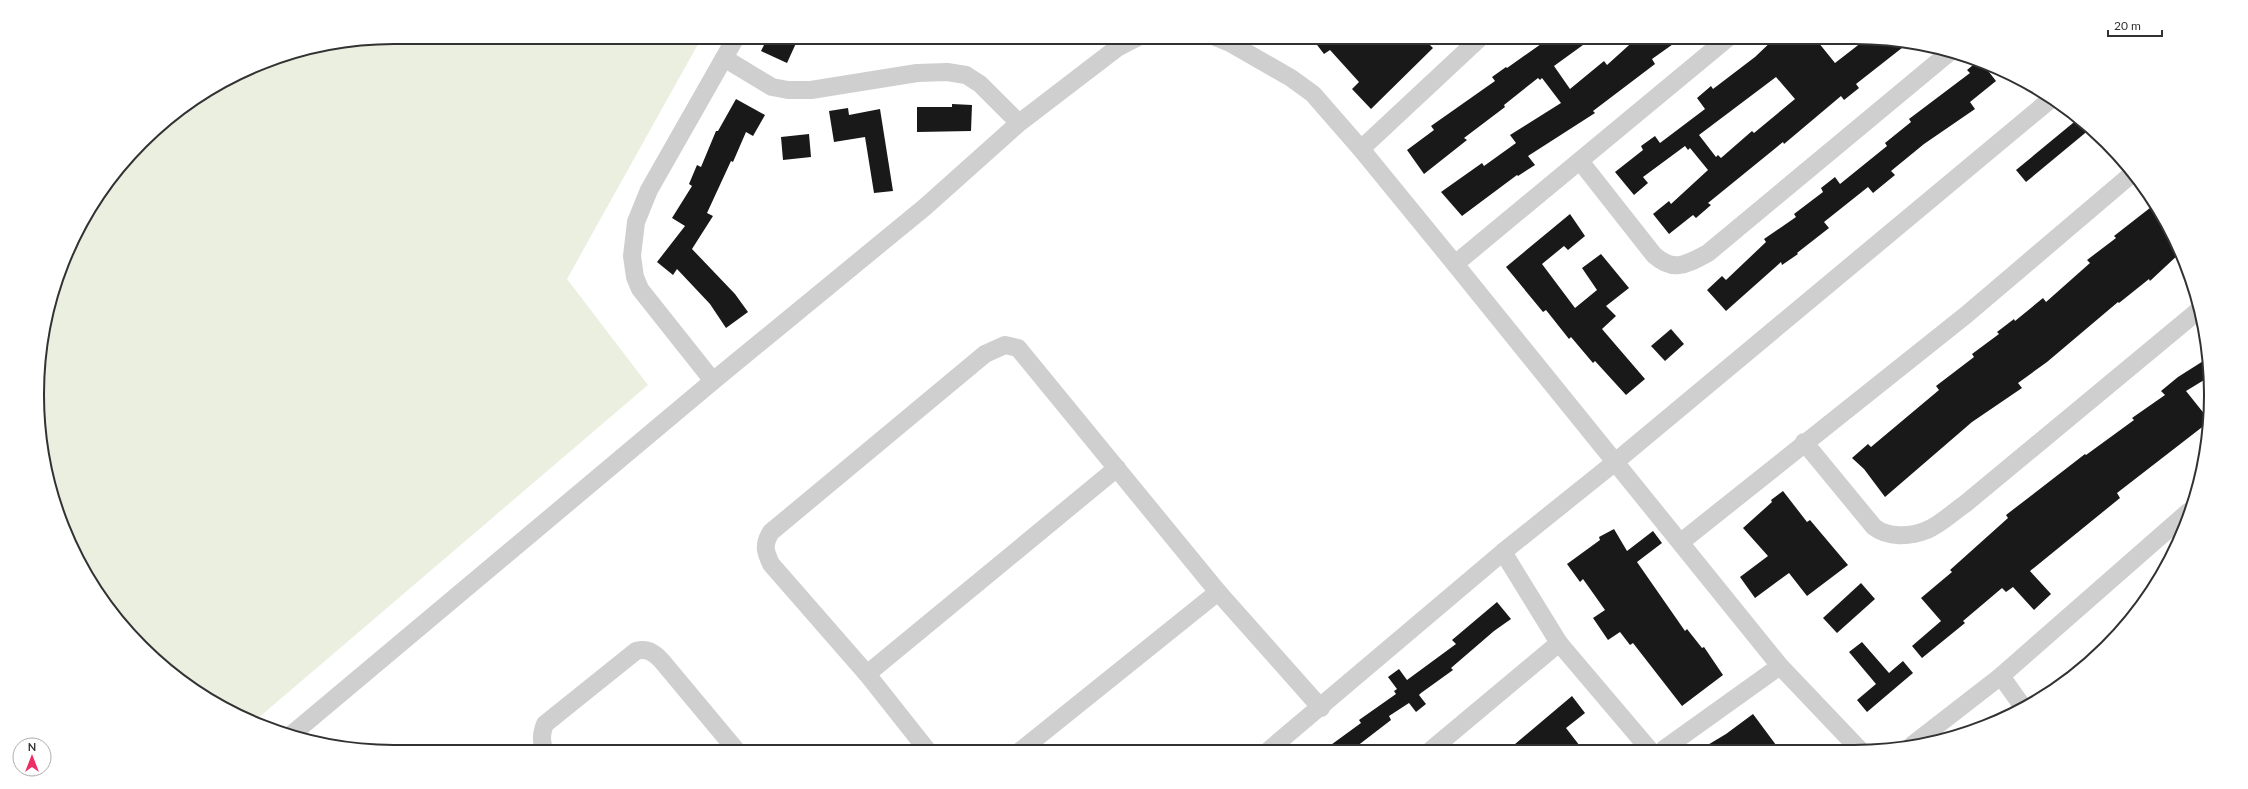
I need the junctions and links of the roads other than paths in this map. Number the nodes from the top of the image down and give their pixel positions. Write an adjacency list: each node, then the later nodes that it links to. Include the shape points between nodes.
1 (732, 44): 7 (street)
2 (1125, 44): 9 (street)
3 (1232, 44): 10 (street, via 1307,90)
4 (1471, 44): 10 (street)
5 (1721, 44): 11 (street)
6 (1945, 56): 11 (street, via 1708,253 1688,264 1677,266 1661,261 1654,255)
7 (724, 58): 9 (street, via 772,86 788,90 811,90 917,73 947,72 966,76 980,84); 15 (street, via 649,190 636,222 632,242 635,277 640,289)
8 (2047, 102): 17 (street)
9 (1019, 124): 15 (street, via 925,207)
10 (1361, 149): 13 (street)
11 (1580, 161): 13 (street)
12 (2129, 177): 16 (street, via 1966,315)
13 (1456, 264): 17 (street)
14 (2194, 314): 16 (street, via 1965,504 1927,530 1892,536 1882,534)
15 (714, 381): 29 (street)
16 (1804, 442): 20 (street)
17 (1614, 463): 20 (street); 21 (street)
18 (1117, 468): 22 (street); 25 (street); 25 (street, via 1018,348 1005,346 985,354 771,532 764,542 771,564)
19 (2181, 518): 26 (street)
20 (1681, 542): 24 (street)
21 (1503, 552): 23 (street); 28 (street)
22 (1218, 592): 28 (street); 34 (street)
23 (1559, 643): 36 (street); 37 (street)
24 (1780, 666): 38 (street); 39 (street)
25 (868, 674): 33 (street)
26 (2000, 676): 27 (street); 30 (street)
27 (2020, 703)
28 (1322, 708): 35 (street)
29 (296, 731)
30 (1921, 738)
31 (543, 745): 32 (street, via 541,737 545,724 636,651 645,649 653,652 661,660)
32 (732, 745)
33 (923, 745)
34 (1027, 745)
35 (1275, 745)
36 (1437, 745)
37 (1646, 745)
38 (1670, 745)
39 (1855, 745)

